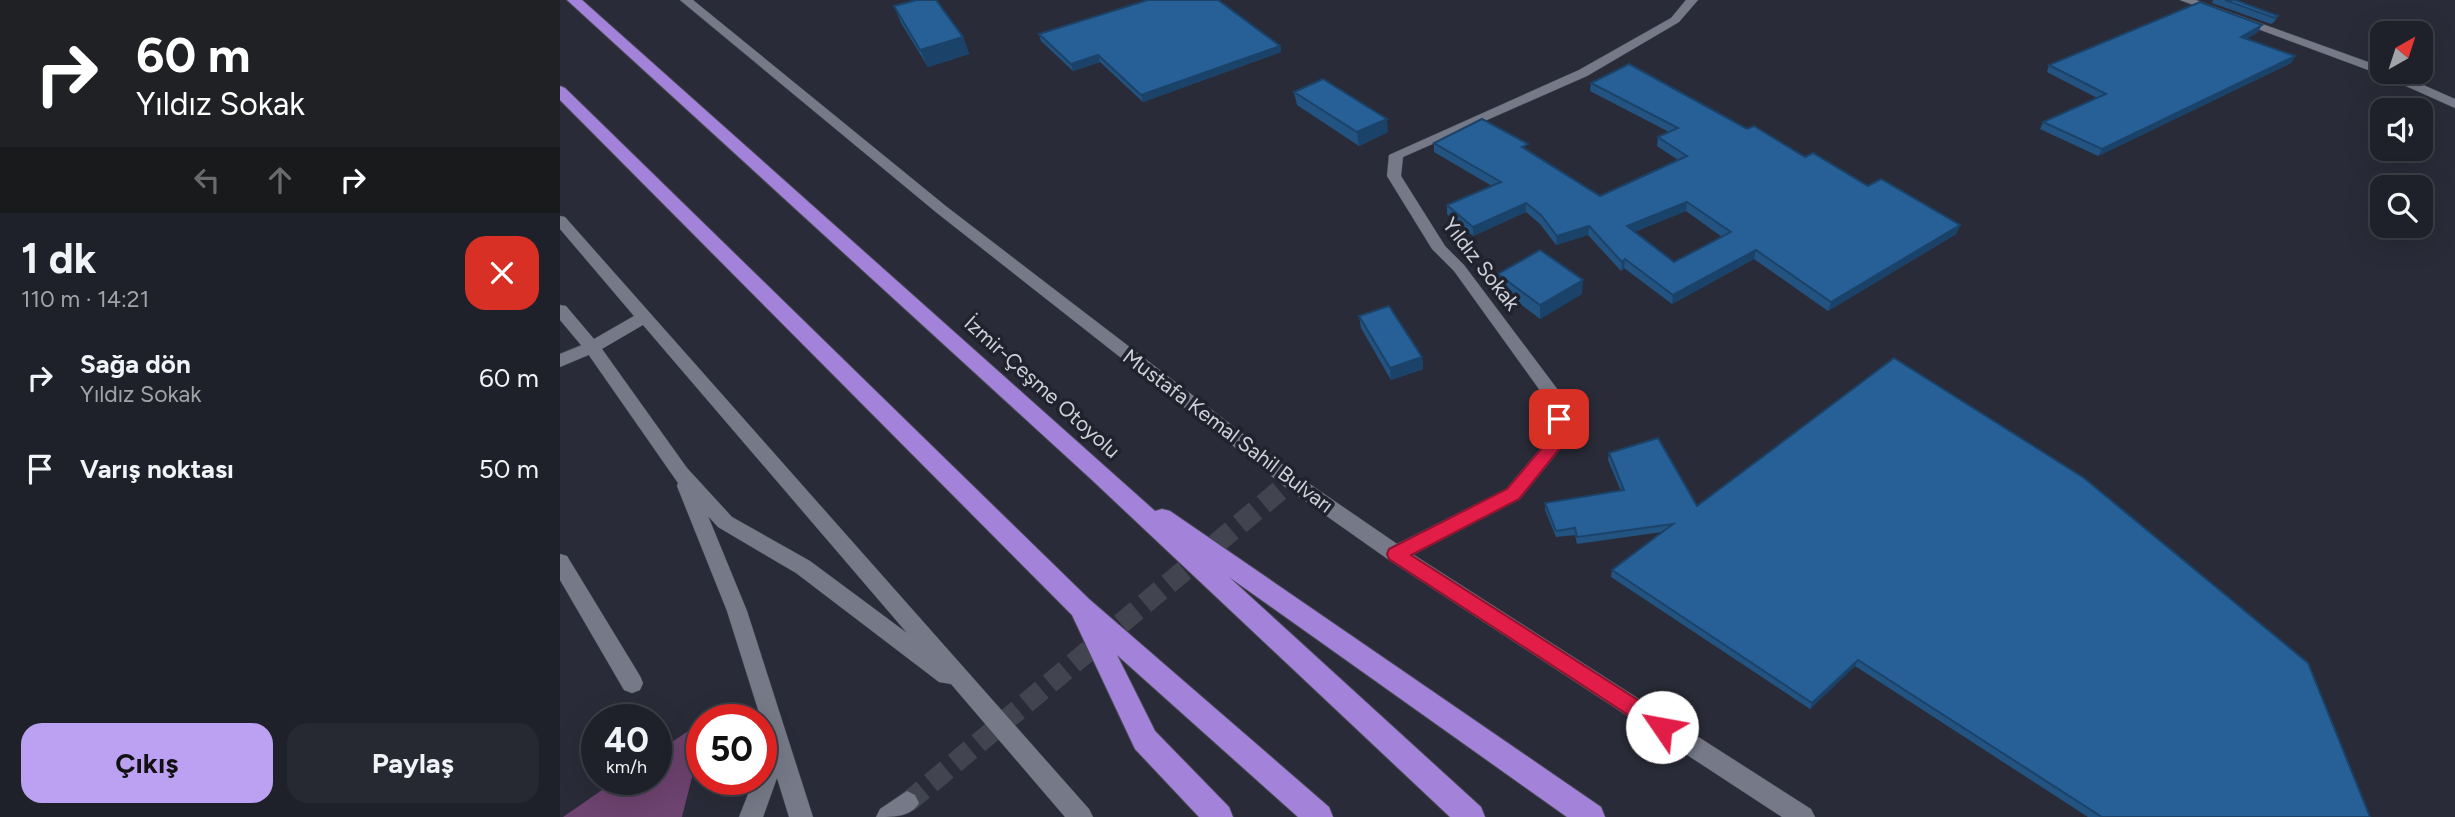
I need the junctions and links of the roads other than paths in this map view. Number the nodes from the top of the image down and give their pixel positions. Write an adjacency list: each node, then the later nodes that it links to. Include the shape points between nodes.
1 (575, 0): 15 (highway, İzmir-Çeşme Otoyolu)
2 (685, 0): 16 (street, Mustafa Kemal Sahil Bulvarı, via 942,210 1291,481)
3 (1692, 0): 16 (street, Yıldız Sokak, via 1675,20 1583,73 1396,155 1394,176 1439,249 1459,268 1558,402 1561,437 1513,494)
4 (2186, 0): 5 (street)
5 (2370, 66)
6 (2411, 84): 8 (street)
7 (560, 91): 18 (highway)
8 (2455, 104)
9 (560, 220): 11 (street)
10 (560, 310): 12 (street)
11 (646, 316): 12 (street); 20 (street)
12 (592, 347): 13 (street); 14 (street)
13 (560, 361)
14 (680, 473): 20 (street, via 725,522 803,567); 21 (street, via 737,611)
15 (1100, 474): 29 (highway, İzmir-Çeşme Otoyolu); 30 (highway)
16 (1396, 554): 31 (street, Mustafa Kemal Sahil Bulvarı)
17 (560, 562): 19 (street)
18 (1080, 607): 27 (highway, via 1145,740); 28 (highway)
19 (632, 683)
20 (972, 694): 26 (street)
21 (766, 704)
22 (777, 740): 25 (street)
23 (761, 795): 24 (street)
24 (751, 817)
25 (802, 817)
26 (1081, 817)
27 (1219, 817)
28 (1319, 817)
29 (1471, 817)
30 (1591, 817)
31 (1803, 817)

